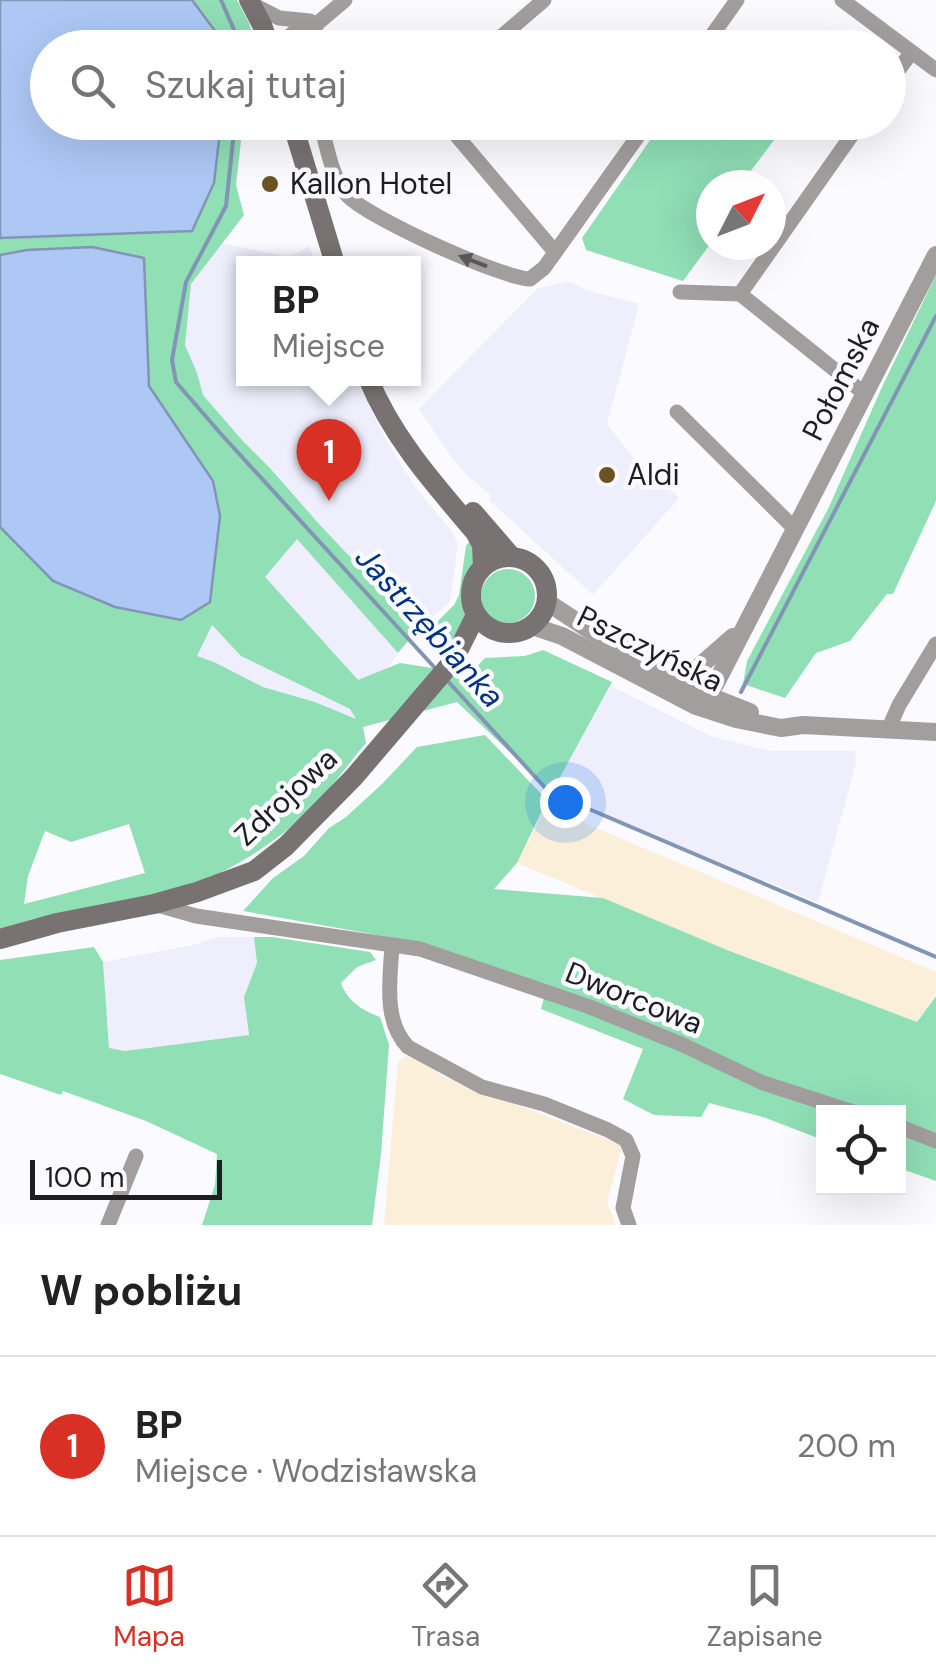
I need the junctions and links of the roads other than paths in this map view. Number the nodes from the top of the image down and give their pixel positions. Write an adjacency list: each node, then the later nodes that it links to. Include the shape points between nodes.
1 (345, 0): 6 (street)
2 (544, 0): 10 (street)
3 (737, 0): 11 (street)
4 (842, 0): 12 (street)
5 (250, 1): 6 (street, via 279,18); 7 (main road)
6 (319, 22): 8 (street); 9 (street)
7 (264, 30)
8 (296, 30)
9 (313, 30)
10 (509, 30)
11 (715, 30)
12 (882, 30)
13 (906, 48): 14 (street)
14 (911, 52): 15 (street); 16 (street)
15 (906, 59)
16 (936, 70)
17 (297, 140): 24 (main road)
18 (325, 140): 22 (street, one-way to 18, via 530,279 457,255 346,194)
19 (460, 140): 22 (street)
20 (635, 140): 22 (street)
21 (848, 140): 26 (street)
22 (555, 252)
23 (936, 255): 29 (street, Połomska)
24 (333, 256)
25 (680, 292): 26 (street)
26 (740, 294): 29 (street)
27 (371, 386): 33 (main road, via 408,452 475,532)
28 (386, 386): 32 (main road, via 428,458)
29 (864, 394): 31 (street, Połomska)
30 (677, 412): 31 (street)
31 (795, 529): 37 (street, Połomska)
32 (510, 556): 33 (main road); 34 (main road, via 536,567)
33 (483, 566): 35 (main road, via 470,595)
34 (547, 602): 36 (main road); 39 (street, Pszczyńska)
35 (483, 622): 36 (main road, via 511,634); 44 (main road, Zdrojowa, via 354,777 286,846 254,870)
36 (532, 626): 39 (street, Pszczyńska)
37 (742, 630): 39 (street, Połomska); 40 (street, Połomska)
38 (936, 644): 42 (street)
39 (671, 683): 40 (street, Pszczyńska); 41 (street, Pszczyńska, via 696,706 736,719)
40 (707, 694): 41 (street, Pszczyńska)
41 (804, 726): 42 (street, Pszczyńska)
42 (888, 730): 43 (street, Pszczyńska)
43 (936, 732)
44 (154, 904): 45 (main road, Zdrojowa); 46 (street, Dworcowa)
45 (0, 939)
46 (392, 946): 47 (street, Dworcowa, via 420,949 590,1007); 52 (street, via 391,1022 399,1038 482,1087 544,1104 626,1140 633,1156 623,1208)
47 (832, 1105)
48 (906, 1129): 49 (street)
49 (936, 1140)
50 (136, 1156): 51 (street)
51 (108, 1225)
52 (629, 1225)

